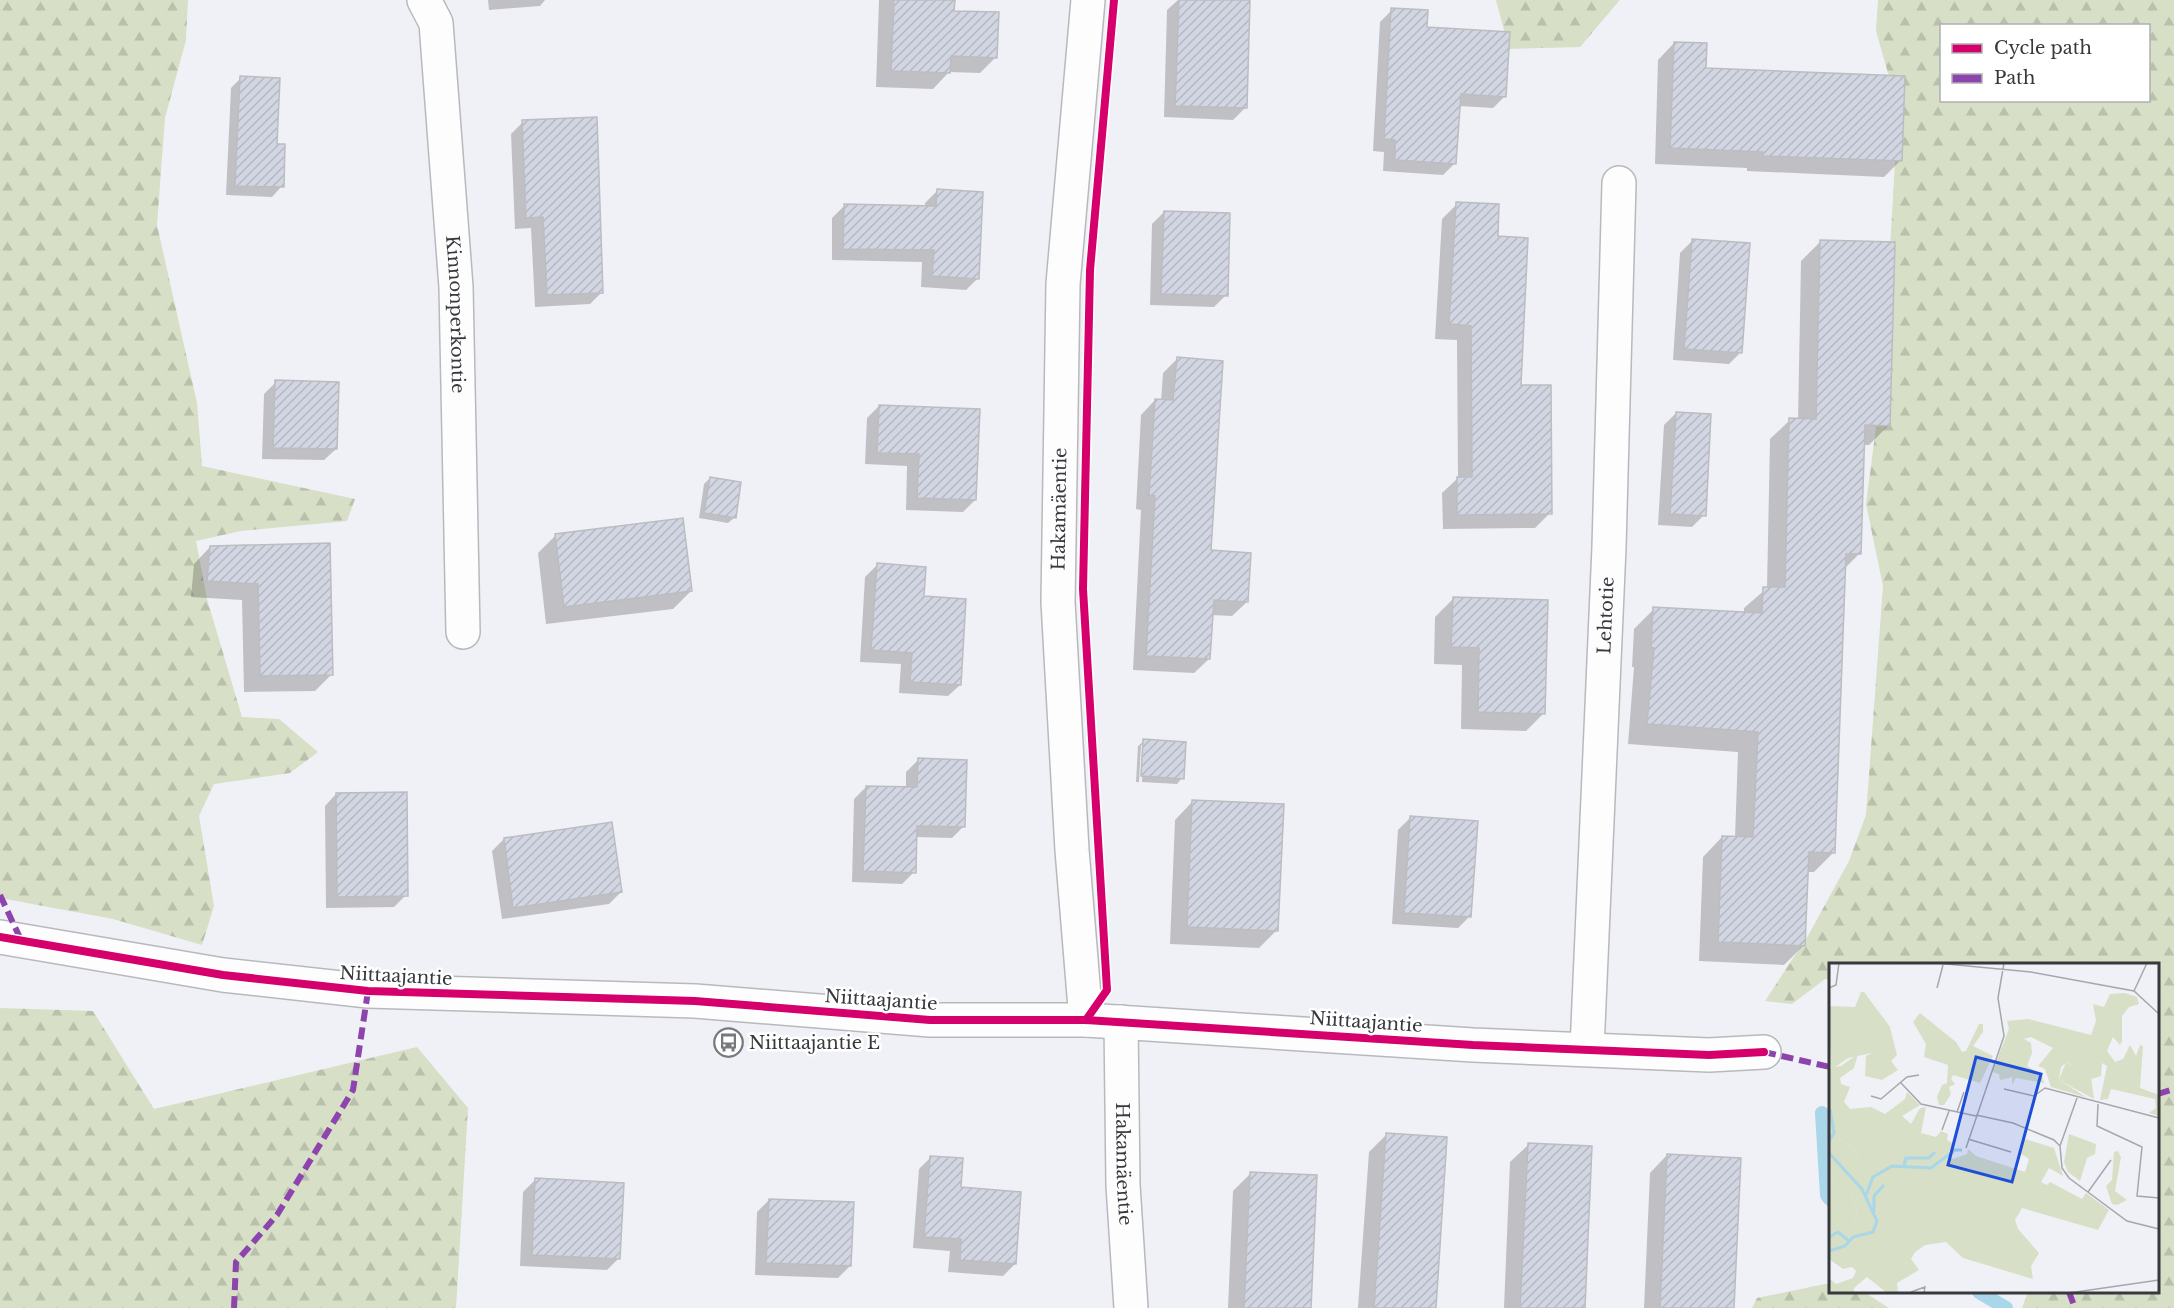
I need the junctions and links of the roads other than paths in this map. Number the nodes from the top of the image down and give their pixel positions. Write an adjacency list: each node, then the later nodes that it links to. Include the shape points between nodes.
1 (424, 0): 4 (street, Kinnonperkontie, via 436,23 456,287)
2 (1088, 0): 6 (street, Hakamäentie, via 1063,284 1058,602)
3 (1619, 183): 8 (street, Lehtotie, via 1609,546)
4 (463, 632)
5 (0, 937): 6 (street, Niittaajantie, via 223,975 368,992 695,1001 930,1020)
6 (1086, 1020): 7 (street, Niittaajantie)
7 (1121, 1022): 8 (street, Niittaajantie); 10 (street, Hakamäentie, via 1123,1185)
8 (1587, 1049): 9 (street, Niittaajantie, via 1709,1055)
9 (1764, 1052)
10 (1131, 1308)

